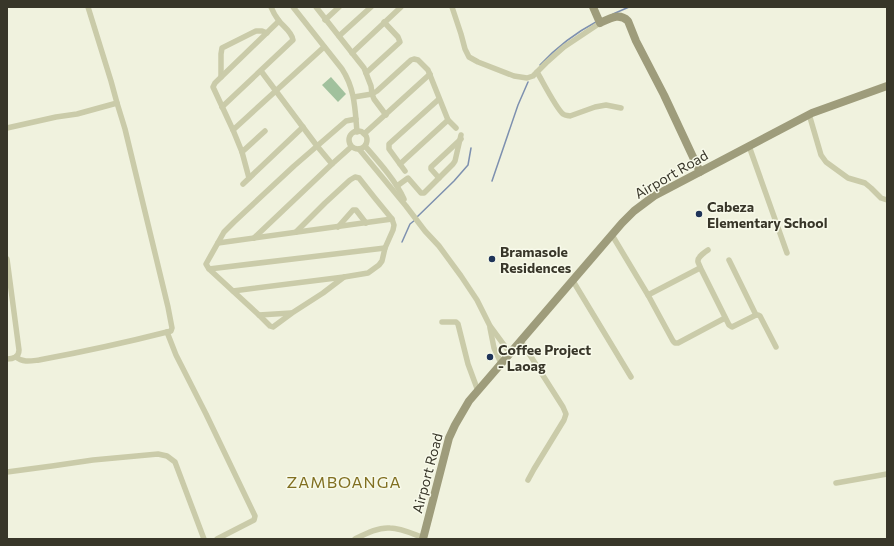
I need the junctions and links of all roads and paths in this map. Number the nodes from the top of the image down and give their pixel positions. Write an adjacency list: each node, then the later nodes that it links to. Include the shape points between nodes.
1 (88, 7): 28 (street)
2 (271, 7): 11 (street)
3 (293, 7): 16 (street)
4 (316, 7): 10 (street)
5 (339, 7): 10 (street)
6 (370, 7): 15 (street)
7 (401, 7): 12 (street)
8 (452, 7): 19 (street, via 469,57 523,78 530,78)
9 (593, 7): 13 (main road)
10 (325, 20): 15 (street)
11 (279, 21): 14 (street); 18 (street, via 293,40)
12 (384, 22): 17 (street); 20 (street, via 400,42)
13 (600, 23): 19 (street, via 564,47); 51 (main road, via 616,16 626,18)
14 (267, 33): 22 (street); 22 (street, via 256,31 222,48)
15 (339, 36): 17 (street)
16 (324, 47): 24 (street); 26 (street, via 347,77)
17 (352, 53): 20 (street)
18 (261, 71): 24 (street); 29 (street)
19 (537, 72): 30 (street, via 566,115 606,105)
20 (366, 73): 25 (street)
21 (430, 74): 25 (street, via 418,60 411,60); 27 (street); 32 (street)
22 (221, 78): 29 (street, via 213,87)
23 (887, 86): 31 (main road, Airport Road)
24 (276, 91): 35 (street); 38 (street)
25 (372, 94): 26 (street); 32 (street)
26 (354, 97): 33 (street)
27 (439, 99): 34 (street); 48 (street, via 389,144 389,149)
28 (117, 103): 36 (street); 82 (street, via 168,307 172,328)
29 (222, 107): 38 (street)
30 (621, 108)
31 (810, 114): 43 (main road, Airport Road); 56 (street, via 821,155 826,162)
32 (386, 115): 41 (street)
33 (356, 119): 40 (street); 42 (street, via 346,121)
34 (448, 120): 37 (street); 48 (street)
35 (303, 127): 42 (street); 52 (street)
36 (7, 128)
37 (456, 128)
38 (234, 130): 46 (street)
39 (265, 131): 46 (street)
40 (358, 132): 41 (street); 44 (street, via 350,137)
41 (364, 134): 45 (street, via 367,141)
42 (317, 146): 47 (street); 64 (street, via 234,222)
43 (749, 146): 51 (main road, Airport Road); 67 (street)
44 (352, 147): 45 (street); 47 (street)
45 (362, 148): 49 (street)
46 (242, 152): 52 (street)
47 (332, 164): 63 (street)
48 (400, 164): 50 (street)
49 (379, 168): 55 (street); 57 (street)
50 (405, 171)
51 (700, 172): 62 (main road, Airport Road, via 654,196 634,211)
52 (249, 178): 54 (street)
53 (439, 178): 53 (street, via 431,167 461,137 455,161); 55 (street, via 422,193 408,178)
54 (243, 184)
55 (397, 186): 57 (street)
56 (887, 200)
57 (406, 206): 81 (street, via 466,282)
58 (392, 220): 59 (street); 61 (street, via 359,178 355,177); 65 (street, via 394,227)
59 (366, 223): 60 (street); 60 (street, via 356,210 353,210)
60 (338, 227): 61 (street)
61 (296, 232): 63 (street)
62 (612, 235): 73 (main road, Airport Road); 75 (street)
63 (254, 238): 64 (street)
64 (218, 242): 71 (street, via 206,264)
65 (385, 248): 71 (street); 72 (street, via 382,261 374,270)
66 (708, 250): 70 (street, via 698,259)
67 (787, 253)
68 (7, 259): 86 (street, via 19,350)
69 (729, 260): 78 (street)
70 (700, 267): 75 (street); 79 (street)
71 (209, 269): 74 (street)
72 (344, 277): 74 (street); 76 (street)
73 (573, 281): 83 (main road, Airport Road); 89 (street)
74 (233, 291): 77 (street)
75 (648, 295): 79 (street, via 677,344)
76 (292, 313): 77 (street); 77 (street, via 273,327)
77 (259, 315)
78 (756, 315): 79 (street, via 732,327); 84 (street, via 760,316)
79 (725, 318)
80 (442, 322): 90 (street, via 458,324)
81 (490, 326): 85 (street); 88 (street, via 494,348)
82 (167, 332): 86 (street, via 39,360 29,361); 97 (street, via 255,518)
83 (521, 341): 85 (main road, Airport Road); 93 (street, via 566,415)
84 (776, 347)
85 (510, 353): 88 (main road, Airport Road)
86 (16, 357): 87 (street)
87 (7, 359)
88 (501, 363): 90 (main road, Airport Road)
89 (631, 377)
90 (478, 391): 95 (main road, Airport Road, via 462,412 449,438)
91 (7, 472): 96 (street, via 107,458 164,455 175,462)
92 (887, 474): 94 (street)
93 (528, 480)
94 (836, 483)
95 (423, 538): 98 (street, via 391,528 379,529)
96 (204, 539)
97 (217, 539)
98 (355, 539)

